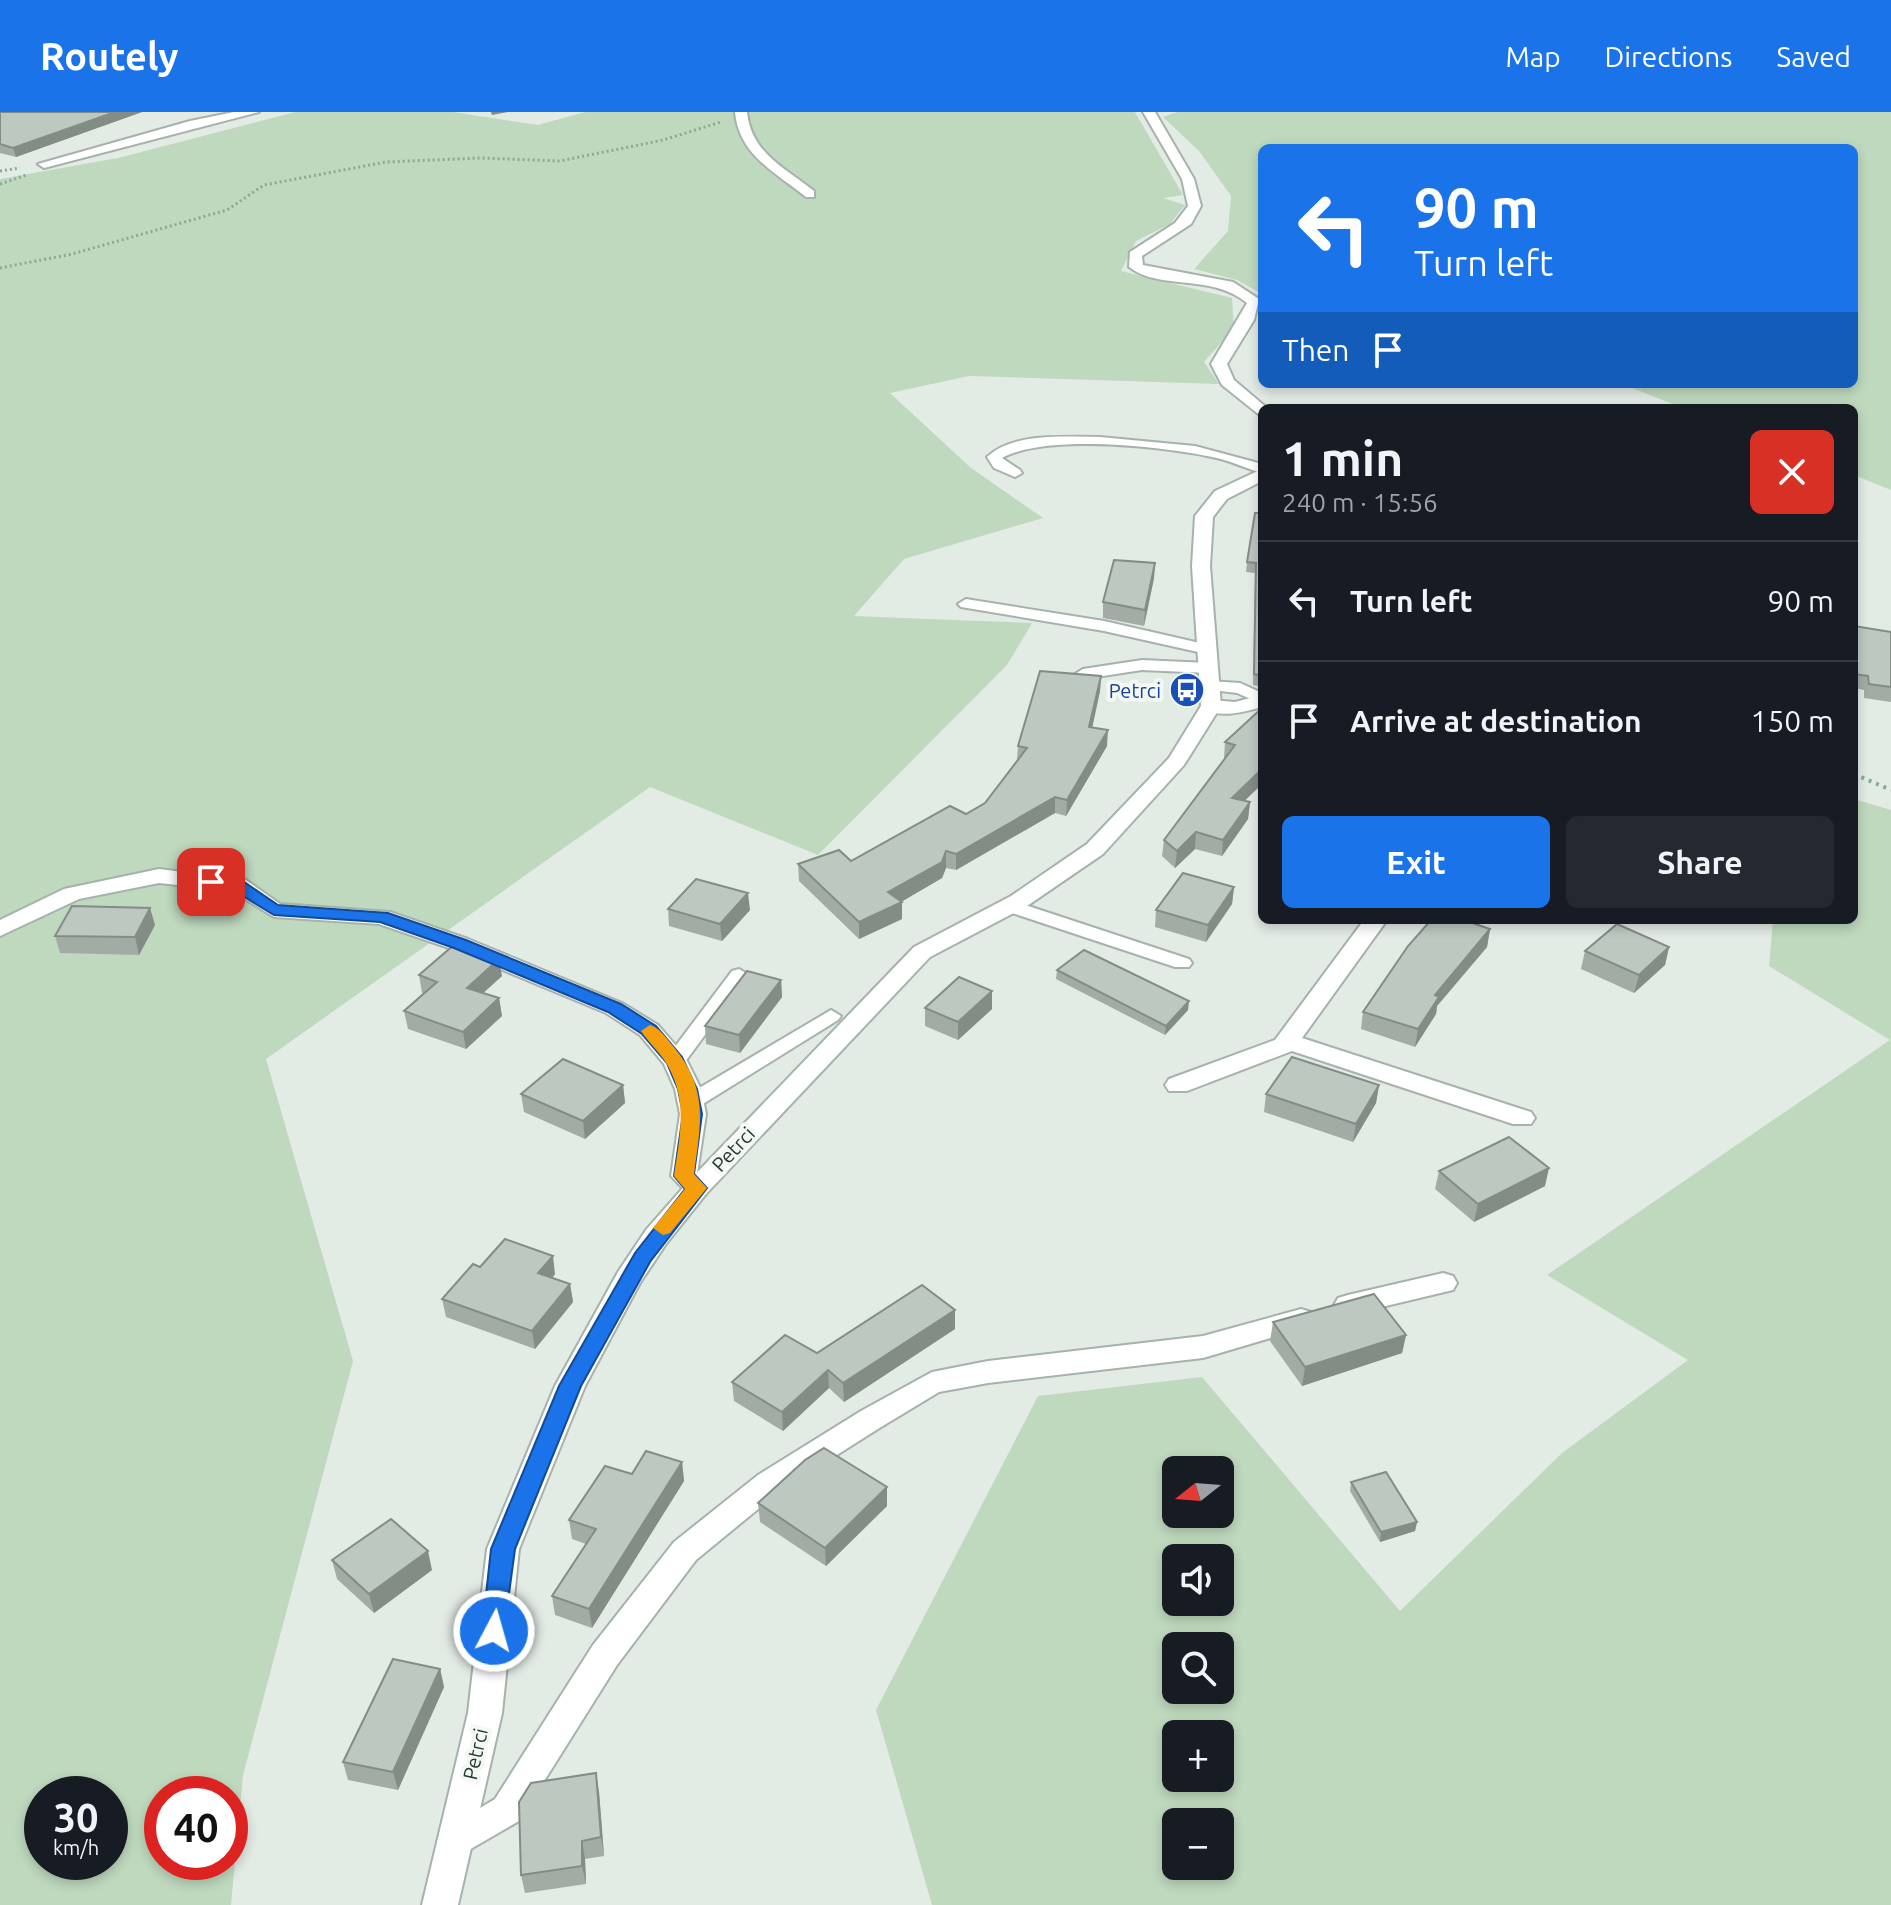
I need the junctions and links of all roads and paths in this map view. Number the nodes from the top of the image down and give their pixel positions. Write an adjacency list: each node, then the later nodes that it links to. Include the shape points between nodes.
1 (253, 112): 4 (street)
2 (1149, 112): 7 (street, via 1195,190 1196,207 1189,219 1135,255 1136,267 1221,282 1242,289 1254,302 1249,322 1225,348 1219,364 1227,382)
3 (741, 113): 5 (street, via 742,129 753,149); 6 (path, via 663,140 560,161 386,162 264,185 227,210 72,254)
4 (44, 164)
5 (810, 194)
6 (0, 268)
7 (1258, 409)
8 (1258, 470): 9 (lane, via 1206,452 1038,440 1002,449 994,457)
9 (1015, 473)
10 (1258, 473): 13 (street, via 1221,495 1204,516 1201,566)
11 (966, 604): 13 (lane, via 1104,626)
12 (1083, 674): 13 (lane, via 1142,665)
13 (1209, 677): 14 (street, via 1235,708); 17 (street, Petrci, via 1177,761 1133,812 1095,849)
14 (1258, 701)
15 (1858, 776): 16 (path)
16 (1891, 790)
17 (1010, 906): 20 (lane); 28 (street, Petrci, via 922,952)
18 (1373, 924): 23 (street)
19 (0, 929): 24 (street, via 72,894 159,876 238,885 274,910 382,917 460,944 614,1008 649,1030)
20 (1182, 963)
21 (739, 975): 24 (lane)
22 (831, 1016): 26 (lane)
23 (1287, 1041): 25 (street); 27 (street)
24 (675, 1061): 26 (street)
25 (1178, 1085)
26 (691, 1102): 28 (street, via 684,1176)
27 (1522, 1118)
28 (697, 1188): 30 (street, Petrci, via 642,1258 570,1386 503,1549 485,1713)
29 (1443, 1283): 30 (street, via 1203,1347 932,1383 769,1483 685,1551 605,1655 507,1810)
30 (455, 1842): 31 (street, Petrci)
31 (440, 1905)

